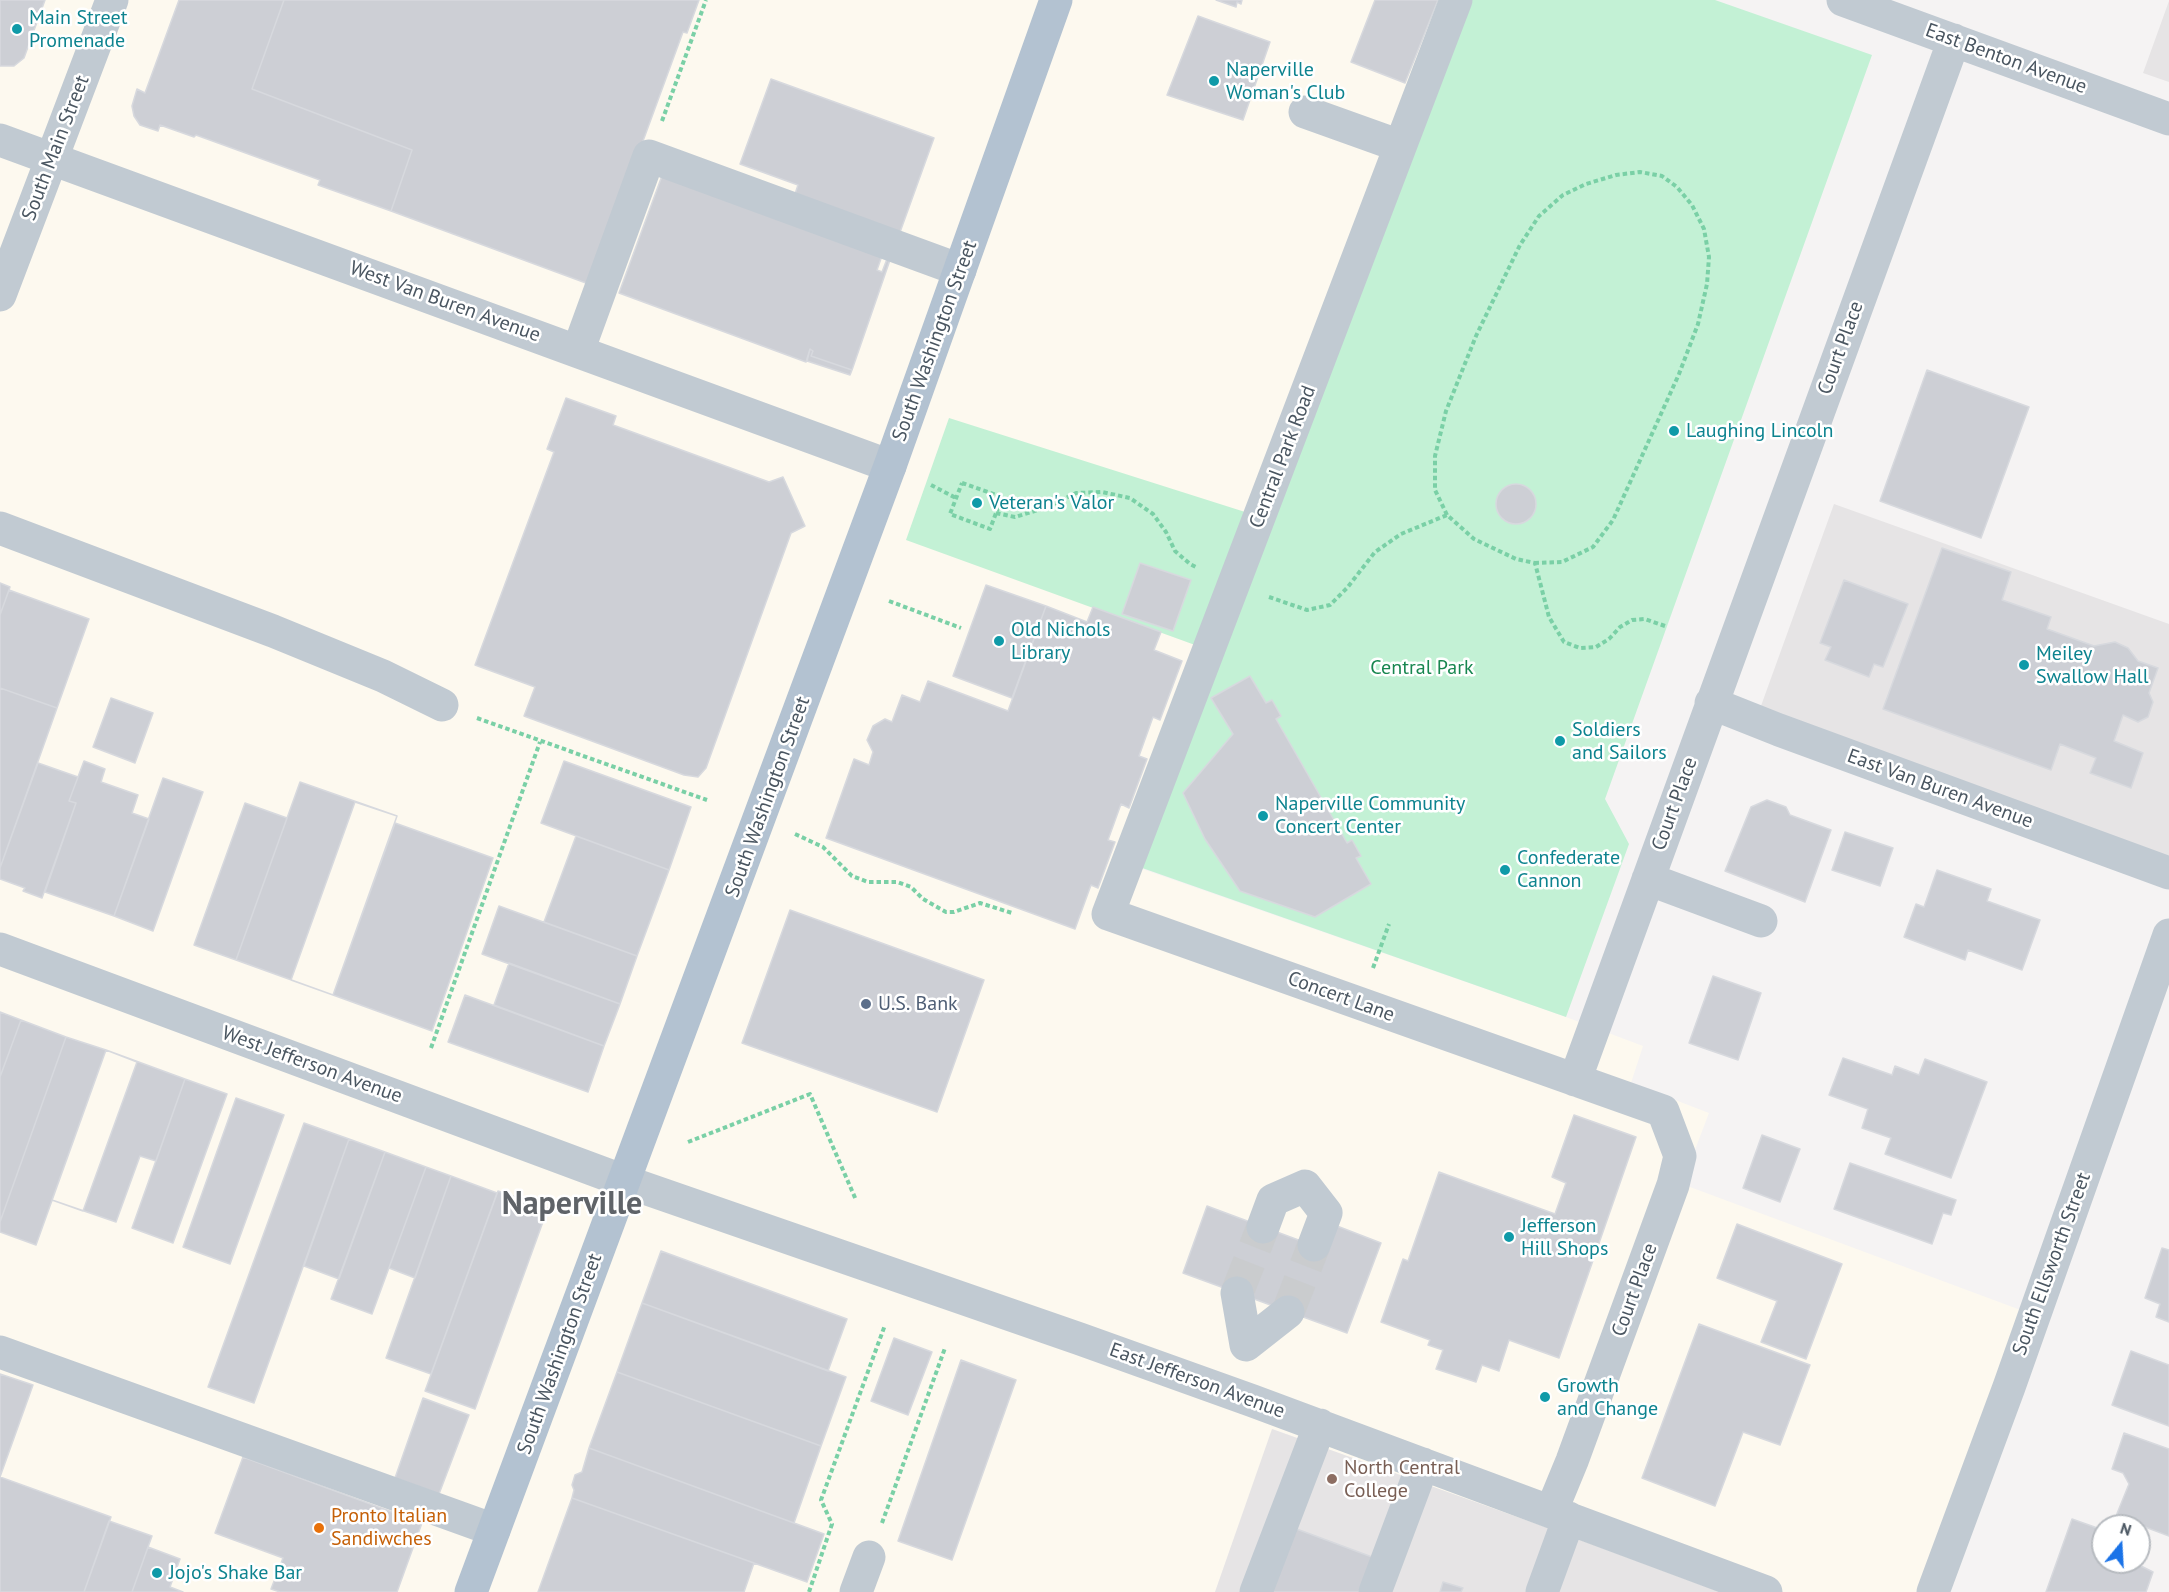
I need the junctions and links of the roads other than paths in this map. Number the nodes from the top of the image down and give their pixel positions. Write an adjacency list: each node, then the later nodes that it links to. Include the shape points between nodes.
1 (112, 0): 10 (street, South Main Street)
2 (1056, 0): 11 (main road, South Washington Street)
3 (1456, 0): 9 (street, Central Park Road)
4 (1844, 0): 5 (street, East Benton Avenue)
5 (1954, 40): 7 (street, East Benton Avenue); 16 (street, Court Place)
6 (1305, 112): 9 (street)
7 (2169, 119)
8 (0, 140): 10 (street, West Van Buren Avenue)
9 (1400, 146): 20 (street, Central Park Road)
10 (51, 158): 12 (street, South Main Street); 13 (street, West Van Buren Avenue)
11 (960, 270): 13 (street, via 649,156); 14 (main road, South Washington Street)
12 (0, 295)
13 (578, 351): 14 (street, West Van Buren Avenue)
14 (890, 466): 25 (main road, South Washington Street)
15 (0, 528): 17 (street, via 273,631)
16 (1711, 703): 18 (street, East Van Buren Avenue); 19 (street, Court Place)
17 (442, 705)
18 (2169, 873)
19 (1648, 879): 21 (street); 24 (street, Court Place)
20 (1108, 914): 24 (street, Concert Lane)
21 (1761, 921)
22 (2169, 935): 42 (street, South Ellsworth Street)
23 (0, 949): 25 (street, West Jefferson Avenue)
24 (1575, 1080): 33 (street, Court Place, via 1663,1111 1680,1156 1673,1185 1572,1461)
25 (624, 1181): 31 (street, East Jefferson Avenue); 34 (main road, South Washington Street)
26 (1263, 1227): 27 (street, via 1273,1200 1305,1186 1326,1213)
27 (1314, 1245)
28 (1237, 1293): 29 (street, via 1246,1345)
29 (1288, 1312)
30 (0, 1352): 34 (street)
31 (1320, 1425): 32 (street, East Jefferson Avenue); 38 (street)
32 (1423, 1464): 33 (street, East Jefferson Avenue); 39 (street)
33 (1560, 1515): 40 (street, Court Place); 41 (street, East Jefferson Avenue)
34 (494, 1530): 36 (main road, South Washington Street)
35 (869, 1557): 37 (street)
36 (471, 1592)
37 (856, 1592)
38 (1256, 1592)
39 (1375, 1592)
40 (1542, 1592)
41 (1766, 1592)
42 (1933, 1592)

